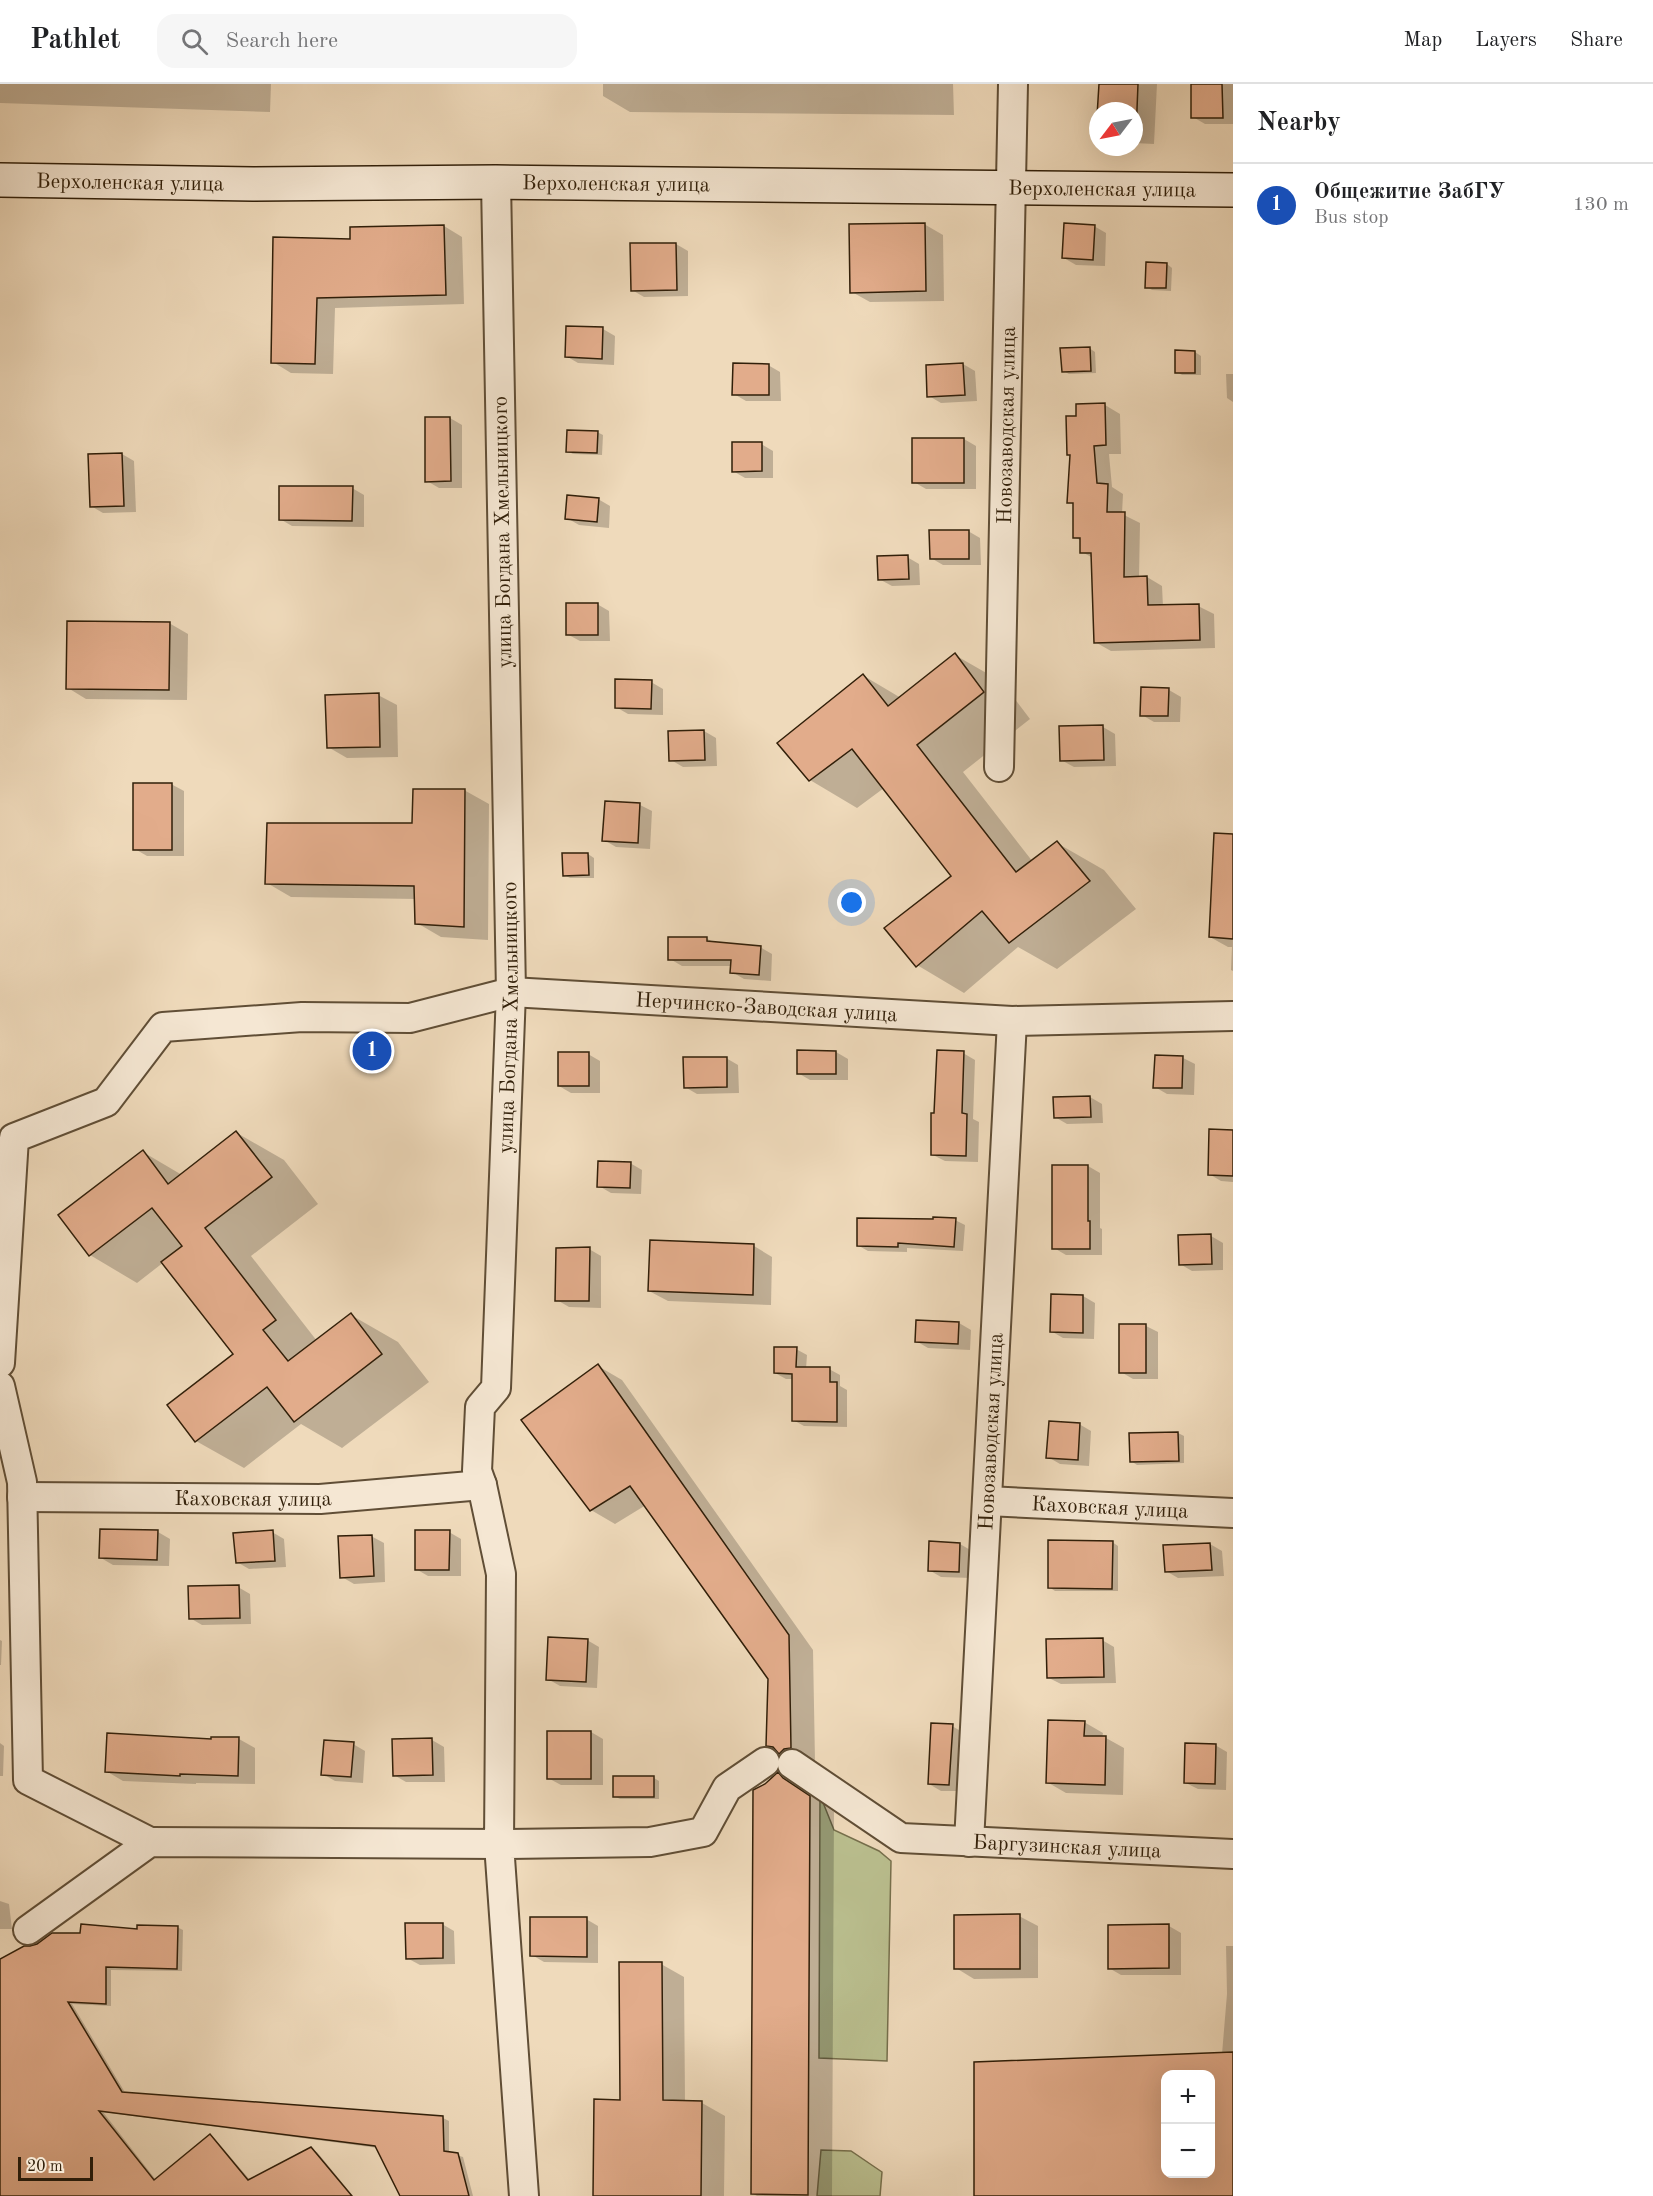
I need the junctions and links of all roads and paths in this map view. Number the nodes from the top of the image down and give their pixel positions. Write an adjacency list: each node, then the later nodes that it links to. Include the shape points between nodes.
1 (1013, 84): 4 (street, Новозаводская улица)
2 (0, 180): 3 (main road, Верхоленская улица)
3 (496, 182): 4 (main road, Верхоленская улица); 7 (street, улица Богдана Хмельницкого)
4 (1011, 188): 5 (main road, Верхоленская улица); 6 (street, Новозаводская улица)
5 (1233, 190)
6 (999, 767)
7 (511, 992): 9 (street, Нерчинско-Заводская улица); 10 (street, Нерчинско-Заводская улица, via 410,1018 302,1017 163,1026 106,1102 14,1138); 12 (street, улица Богдана Хмельницкого, via 496,1388 480,1407 477,1471)
8 (1233, 1016): 9 (street, Нерчинско-Заводская улица)
9 (1012, 1021): 14 (street, Новозаводская улица)
10 (0, 1363)
11 (0, 1386): 13 (street)
12 (482, 1485): 13 (street, Каховская улица, via 320,1499); 18 (street, улица Богдана Хмельницкого, via 501,1574)
13 (22, 1497): 16 (street, via 28,1780)
14 (987, 1501): 15 (street, Каховская улица); 17 (street, Новозаводская улица)
15 (1233, 1513)
16 (150, 1842): 18 (street); 20 (street)
17 (969, 1842): 18 (street, Баргузинская улица, via 901,1838 779,1763 727,1788 703,1832 650,1842); 19 (street, Баргузинская улица)
18 (499, 1844): 21 (street, улица Богдана Хмельницкого)
19 (1233, 1854)
20 (28, 1930)
21 (524, 2196)

